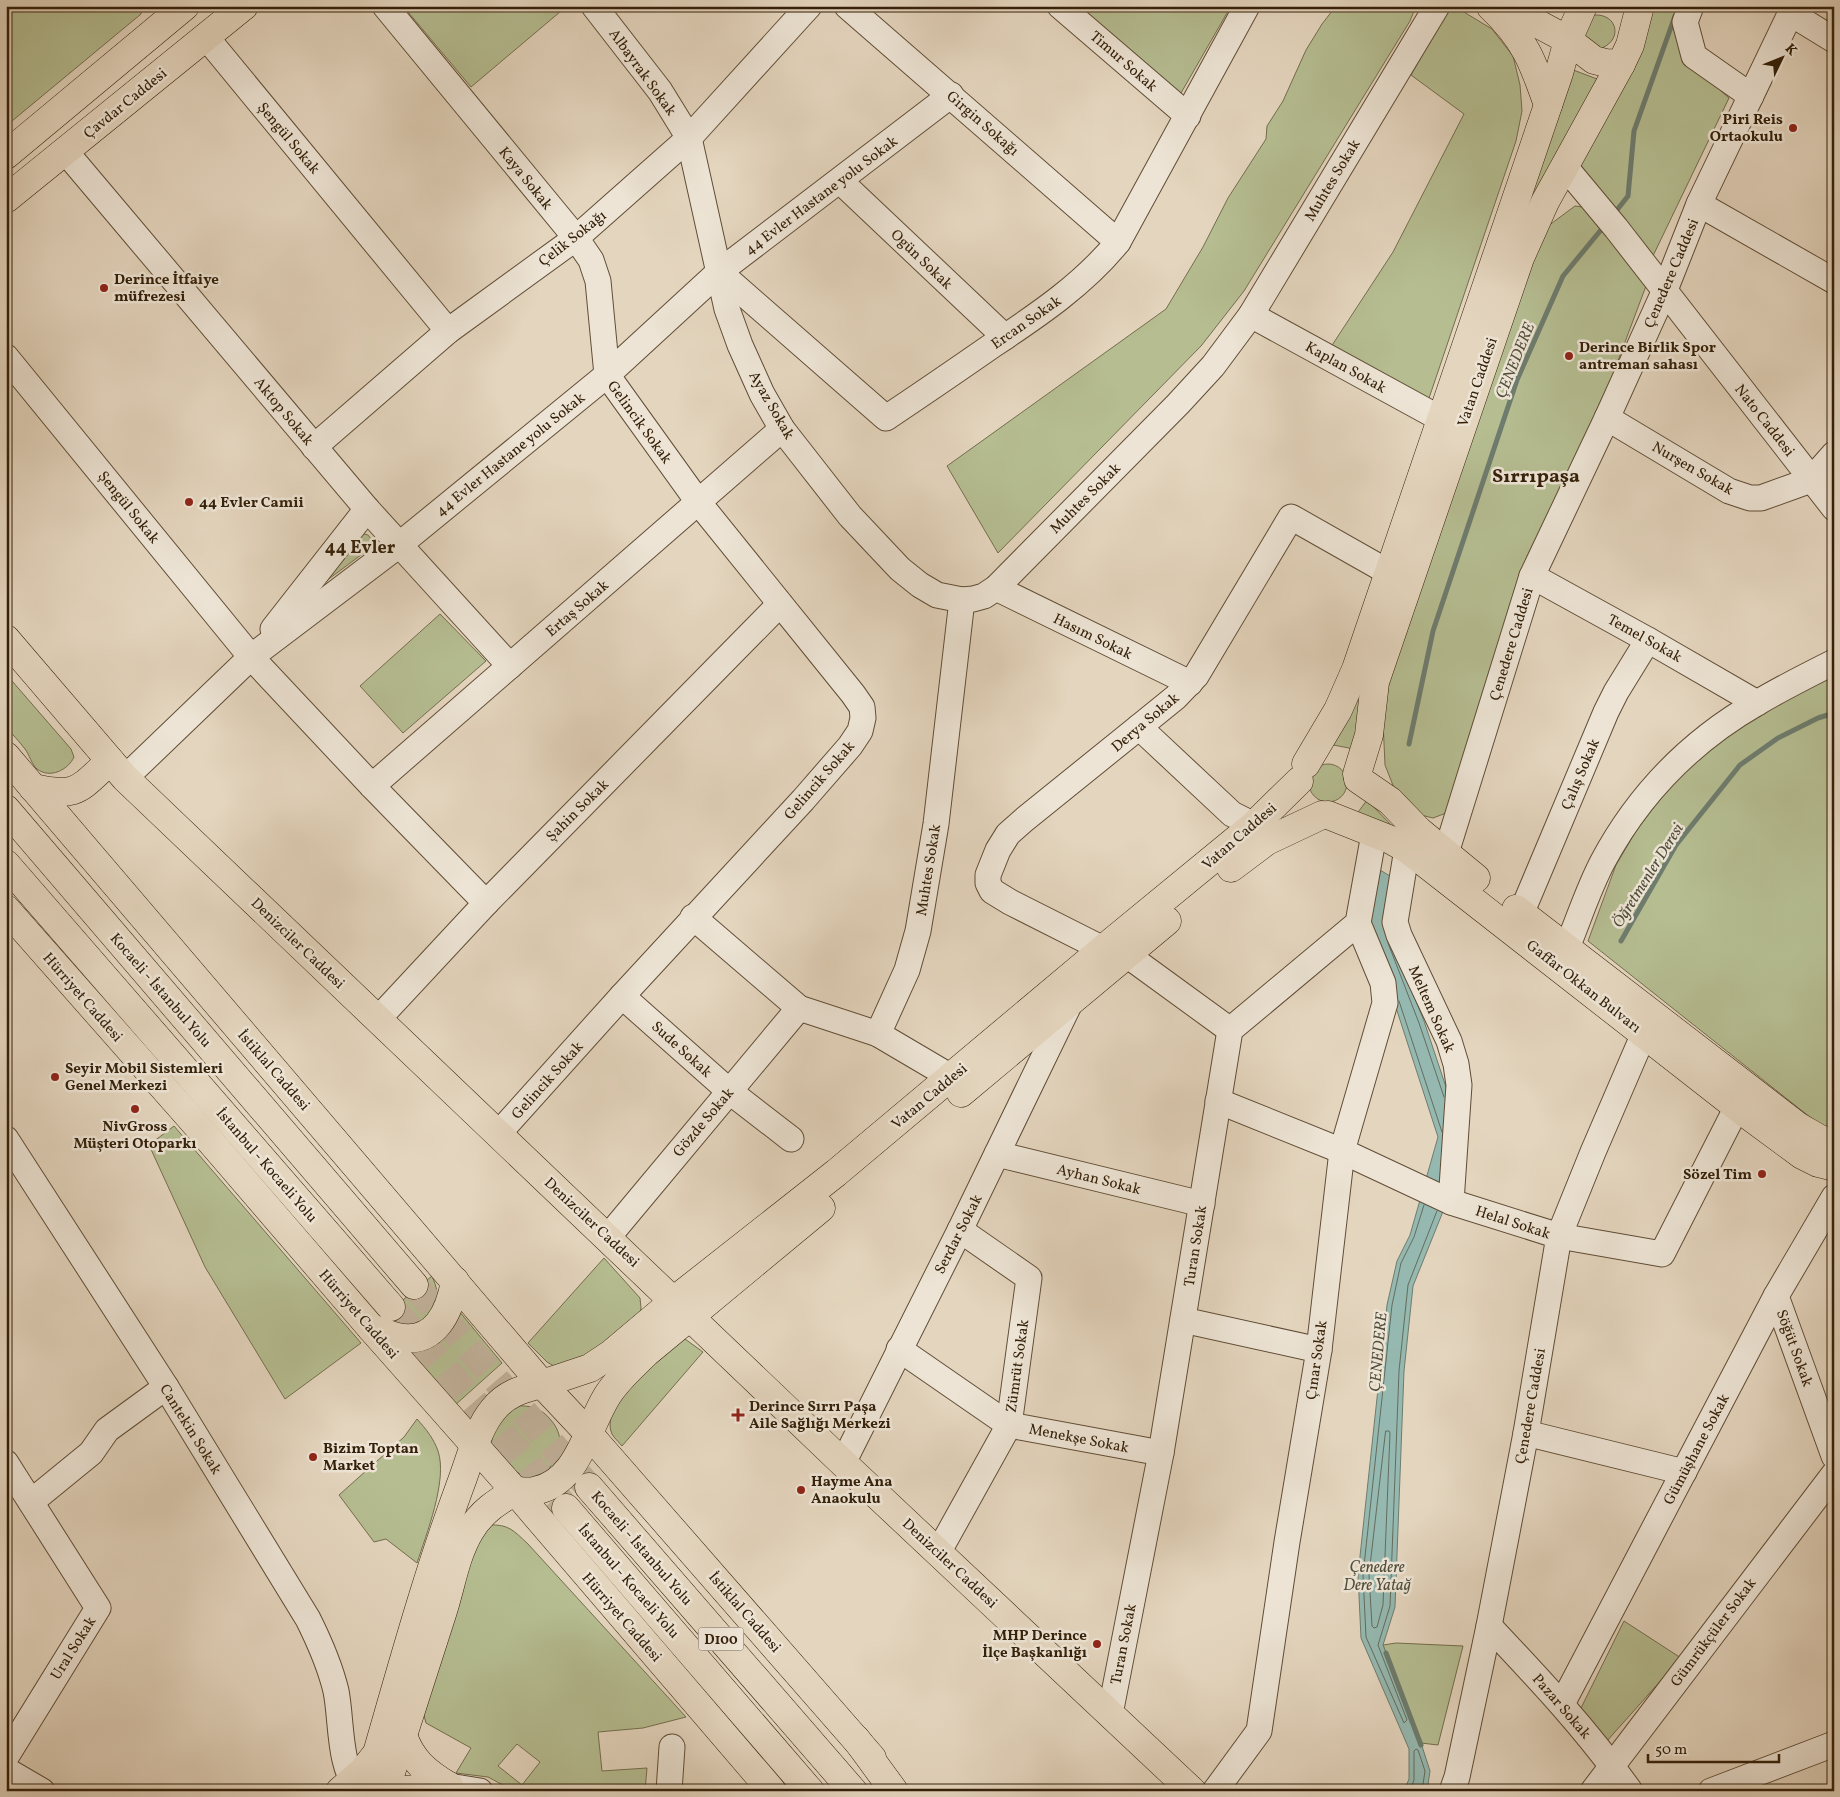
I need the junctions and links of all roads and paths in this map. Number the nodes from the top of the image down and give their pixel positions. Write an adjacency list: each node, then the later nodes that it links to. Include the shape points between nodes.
1 (244, 6): 16 (main road, Çavdar Caddesi)
2 (385, 6): 31 (street, Kaya Sokak)
3 (594, 6): 24 (street, Albayrak Sokak, via 660,91)
4 (809, 6): 24 (street, Çelik Sokağı)
5 (846, 6): 20 (street, Girgin Sokağı)
6 (1060, 6): 23 (street, Timur Sokak)
7 (1247, 6): 23 (street, Ercan Sokak)
8 (1437, 6): 36 (street, Muhtes Sokak)
9 (1490, 6): 22 (main road, via 1510,25 1525,47)
10 (1499, 6): 17 (main road)
11 (1583, 6): 17 (main road, Vatan Caddesi)
12 (1691, 6): 21 (street, via 1685,22 1694,56)
13 (178, 9): 26 (main road)
14 (1634, 10): 19 (main road, Vatan Caddesi, via 1630,45)
15 (1792, 10): 18 (street); 21 (street, Çenedere Caddesi)
16 (206, 37): 25 (main road, Çavdar Caddesi); 37 (street, Şengül Sokak)
17 (1568, 40): 19 (main road, via 1594,60); 22 (main road, Vatan Caddesi)
18 (1834, 40)
19 (1621, 64): 27 (main road, Vatan Caddesi)
20 (951, 95): 28 (street, 44 Evler Hastane yolu Sokak); 32 (street, Girgin Sokağı)
21 (1751, 96): 30 (street, Çenedere Caddesi)
22 (1548, 105): 42 (main road, Vatan Caddesi)
23 (1188, 116): 32 (street, Ercan Sokak)
24 (689, 138): 31 (street, Çelik Sokağı); 33 (street, Ayaz Sokak)
25 (64, 151): 29 (main road, Çavdar Caddesi); 44 (street, Aktop Sokak)
26 (6, 155)
27 (1566, 168): 35 (street, Nato Caddesi); 67 (main road, Vatan Caddesi, via 1545,202 1520,258 1464,420 1375,682 1368,735)
28 (840, 181): 33 (street, 44 Evler Hastane yolu Sokak); 38 (street, Ogün Sokak)
29 (6, 200)
30 (1699, 204): 34 (street); 35 (street, Çenedere Caddesi)
31 (576, 238): 37 (street, Çelik Sokağı); 40 (street, Kaya Sokak, via 591,260 598,281)
32 (1118, 242): 38 (street, Ercan Sokak, via 1063,296)
33 (719, 272): 38 (street, Ercan Sokak, via 886,418); 40 (street, 44 Evler Hastane yolu Sokak); 43 (street, Ayaz Sokak, via 727,309 740,345)
34 (1834, 281)
35 (1665, 290): 41 (street, Çenedere Caddesi); 46 (street, Nato Caddesi)
36 (1251, 315): 42 (street, Kaplan Sokak); 53 (street, Muhtes Sokak, via 1196,386)
37 (448, 331): 44 (street, Çelik Sokağı)
38 (1005, 337)
39 (6, 357): 58 (street, Şengül Sokak)
40 (607, 375): 47 (street, Gelincik Sokak); 50 (street, 44 Evler Hastane yolu Sokak)
41 (1607, 418): 46 (street, Nurşen Sokak, via 1739,496 1761,498); 52 (street, Çenedere Caddesi)
42 (1441, 419): 51 (main road, Vatan Caddesi)
43 (782, 429): 47 (street, Ertaş Sokak); 54 (street, Ayaz Sokak, via 850,516 900,569 937,595)
44 (314, 447): 49 (street, Aktop Sokak)
45 (1834, 454): 46 (street)
46 (1811, 480): 48 (street, Nato Caddesi)
47 (699, 503): 55 (street, Gelincik Sokak); 60 (street, Ertaş Sokak)
48 (1834, 508)
49 (367, 509): 50 (street, Aktop Sokak); 58 (street, 44 Evler Hastane yolu Sokak)
50 (399, 545): 58 (street, 44 Evler Hastane yolu Sokak); 60 (street, Aktop Sokak)
51 (1388, 572): 61 (street, Derya Sokak, via 1291,517 1202,670); 66 (main road, Vatan Caddesi, via 1346,693)
52 (1532, 576): 57 (street, Temel Sokak); 77 (street, Çenedere Caddesi)
53 (996, 588): 54 (street, Muhtes Sokak, via 984,596); 61 (street, Hasım Sokak)
54 (962, 600): 92 (street, Muhtes Sokak, via 936,824 918,931 907,970)
55 (780, 604): 79 (street, Şahin Sokak); 82 (street, Gelincik Sokak, via 854,694 862,708 860,731 803,800)
56 (6, 639): 65 (main road, Denizciler Caddesi)
57 (1648, 640): 62 (street, Temel Sokak); 81 (street, Çalış Sokak, via 1606,712)
58 (251, 657): 65 (street, 44 Evler Hastane yolu Sokak); 68 (street, Şengül Sokak)
59 (1834, 662): 62 (street)
60 (510, 666): 68 (street, Ertaş Sokak)
61 (1190, 683): 63 (street, Derya Sokak)
62 (1757, 703): 85 (street, via 1724,723 1685,754 1651,789 1594,878)
63 (1139, 728): 73 (street, via 1232,814); 84 (street, Derya Sokak, via 1008,834 988,875 992,891 1010,902)
64 (6, 756): 69 (main road, İstiklal Caddesi)
65 (118, 769): 70 (main road); 89 (main road, Denizciler Caddesi)
66 (1302, 772): 67 (main road, Vatan Caddesi, via 1315,758 1334,755 1352,765); 72 (main road, via 1299,790 1302,799 1314,812); 73 (main road, Vatan Caddesi)
67 (1358, 776): 72 (main road, Vatan Caddesi, via 1359,788 1352,805 1337,814); 77 (main road, Gaffar Okkan Bulvarı, via 1390,801 1420,831)
68 (372, 786): 79 (street, Şengül Sokak)
69 (33, 788): 70 (main road, via 68,793); 74 (main road, İstiklal Caddesi)
70 (81, 788): 74 (main road)
71 (6, 809): 111 (main road, Kocaeli - İstanbul Yolu)
72 (1325, 815): 75 (main road, Gaffar Okkan Bulvarı); 84 (main road, Vatan Caddesi, via 1267,841)
73 (1254, 826): 84 (main road, Vatan Caddesi)
74 (72, 834): 110 (main road, İstiklal Caddesi)
75 (1374, 834): 76 (main road, Gaffar Okkan Bulvarı); 83 (street)
76 (1407, 849): 77 (main road, Gaffar Okkan Bulvarı); 105 (street, Meltem Sokak, via 1395,922 1449,1041 1459,1085)
77 (1441, 862): 81 (main road, Gaffar Okkan Bulvarı); 85 (main road, Gaffar Okkan Bulvarı)
78 (6, 864): 113 (main road, İstanbul - Kocaeli Yolu)
79 (486, 903): 89 (street, Şahin Sokak)
80 (6, 909): 116 (main road, Hürriyet Caddesi)
81 (1521, 914): 85 (main road, Gaffar Okkan Bulvarı)
82 (693, 918): 86 (street, Gelincik Sokak); 88 (street)
83 (1358, 923): 91 (street); 101 (street, Çınar Sokak, via 1383,983 1385,1003)
84 (1115, 952): 87 (main road, Vatan Caddesi); 91 (street, Derya Sokak); 93 (main road, Vatan Caddesi)
85 (1563, 957): 90 (main road, Gaffar Okkan Bulvarı)
86 (622, 996): 94 (street, Sude Sokak); 97 (street, Gelincik Sokak)
87 (1070, 1003): 102 (street, Serdar Sokak); 114 (main road, Vatan Caddesi)
88 (799, 1008): 92 (street); 94 (street, Gözde Sokak)
89 (378, 1019): 97 (main road, Denizciler Caddesi)
90 (1648, 1023): 96 (main road, Gaffar Okkan Bulvarı); 100 (main road, Gaffar Okkan Bulvarı, via 1799,1126 1820,1139); 108 (street, Çenedere Caddesi)
91 (1230, 1030): 95 (street, Turan Sokak)
92 (878, 1034): 93 (street)
93 (951, 1077): 114 (main road, Vatan Caddesi, via 836,1173)
94 (729, 1091): 99 (street, Sude Sokak); 109 (street, Gözde Sokak)
95 (1218, 1101): 101 (street, Helal Sokak); 106 (street, Turan Sokak)
96 (1738, 1107): 103 (main road, Gaffar Okkan Bulvarı, via 1802,1155); 108 (street, Helal Sokak, via 1662,1254)
97 (498, 1134): 109 (main road, Denizciler Caddesi)
98 (6, 1139): 120 (street, Cantekin Sokak)
99 (791, 1139)
100 (1834, 1143)
101 (1342, 1151): 105 (street, Helal Sokak); 118 (street, Çınar Sokak)
102 (997, 1154): 106 (street, Ayhan Sokak); 107 (street, Serdar Sokak)
103 (1834, 1167)
104 (1834, 1197): 112 (street, Gümüşhane Sokak)
105 (1452, 1202): 108 (street, Helal Sokak)
106 (1202, 1204): 115 (street, Turan Sokak)
107 (960, 1230): 117 (street, Serdar Sokak); 121 (street, Zümrüt Sokak, via 1030,1278)
108 (1559, 1236): 123 (street, Çenedere Caddesi)
109 (608, 1237): 114 (main road, Denizciler Caddesi)
110 (455, 1281): 116 (main road, via 445,1316 430,1331 409,1338); 119 (main road, İstiklal Caddesi)
111 (414, 1285)
112 (1776, 1296): 126 (street, Söğüt Sokak); 129 (street, Gümüşhane Sokak)
113 (391, 1306)
114 (688, 1314): 119 (main road, Vatan Caddesi, via 630,1339 590,1368); 122 (main road, Vatan Caddesi, via 621,1378 609,1393); 128 (main road, Denizciler Caddesi)
115 (1183, 1320): 118 (street); 125 (street, Turan Sokak)
116 (371, 1328): 124 (main road, Hürriyet Caddesi)
117 (899, 1349): 121 (street, Menekşe Sokak); 128 (street, Serdar Sokak)
118 (1318, 1350): 161 (street, Çınar Sokak, via 1260,1731)
119 (542, 1384): 122 (main road); 124 (main road, Vatan Caddesi, via 520,1389 506,1397 480,1429)
120 (166, 1387): 133 (street, via 107,1430 91,1453); 139 (street, Cantekin Sokak, via 294,1593 321,1645 336,1693)
121 (1009, 1425): 125 (street, Menekşe Sokak); 135 (street, Zümrüt Sokak)
122 (588, 1433): 132 (main road, Vatan Caddesi, via 562,1477 550,1486 534,1491); 141 (main road, İstiklal Caddesi)
123 (1526, 1433): 129 (street); 136 (street, Çenedere Caddesi)
124 (475, 1447): 132 (main road); 144 (main road, via 438,1546)
125 (1161, 1453): 138 (street, Turan Sokak)
126 (1834, 1456)
127 (6, 1463): 133 (street, Ural Sokak)
128 (843, 1463): 135 (main road, Denizciler Caddesi)
129 (1684, 1472): 137 (street, Gümüşhane Sokak)
130 (1834, 1474): 146 (street, Gümrükçüler Sokak)
131 (589, 1487): 157 (main road, Kocaeli - İstanbul Yolu / D100)
132 (515, 1491): 140 (main road, via 481,1515 460,1550); 155 (main road, Hürriyet Caddesi)
133 (31, 1502): 145 (street, Ural Sokak, via 98,1608)
134 (566, 1508): 156 (main road, İstanbul - Kocaeli Yolu / D100)
135 (939, 1551): 138 (main road, Denizciler Caddesi)
136 (1489, 1626): 137 (street, Pazar Sokak); 162 (street, Çenedere Caddesi)
137 (1562, 1704): 146 (street, Pazar Sokak)
138 (1110, 1714): 160 (main road, Denizciler Caddesi)
139 (342, 1734): 144 (street, Cantekin Sokak, via 358,1755 369,1757); 148 (street, Cantekin Sokak, via 346,1765)
140 (403, 1735): 149 (main road, via 417,1763); 151 (main road)
141 (856, 1739): 158 (main road); 159 (main road, İstiklal Caddesi)
142 (1834, 1744): 165 (street)
143 (672, 1747): 154 (street)
144 (378, 1752): 148 (main road)
145 (6, 1757)
146 (1612, 1765): 163 (street, Gümrükçüler Sokak); 164 (street, Pazar Sokak)
147 (6, 1770): 150 (street)
148 (355, 1788)
149 (442, 1788): 152 (main road); 153 (street)
150 (42, 1791)
151 (385, 1791)
152 (394, 1791)
153 (480, 1791)
154 (669, 1791)
155 (772, 1791)
156 (810, 1791)
157 (853, 1791)
158 (894, 1791)
159 (901, 1791)
160 (1192, 1791)
161 (1215, 1791)
162 (1452, 1791)
163 (1593, 1791)
164 (1630, 1791)
165 (1711, 1791)

